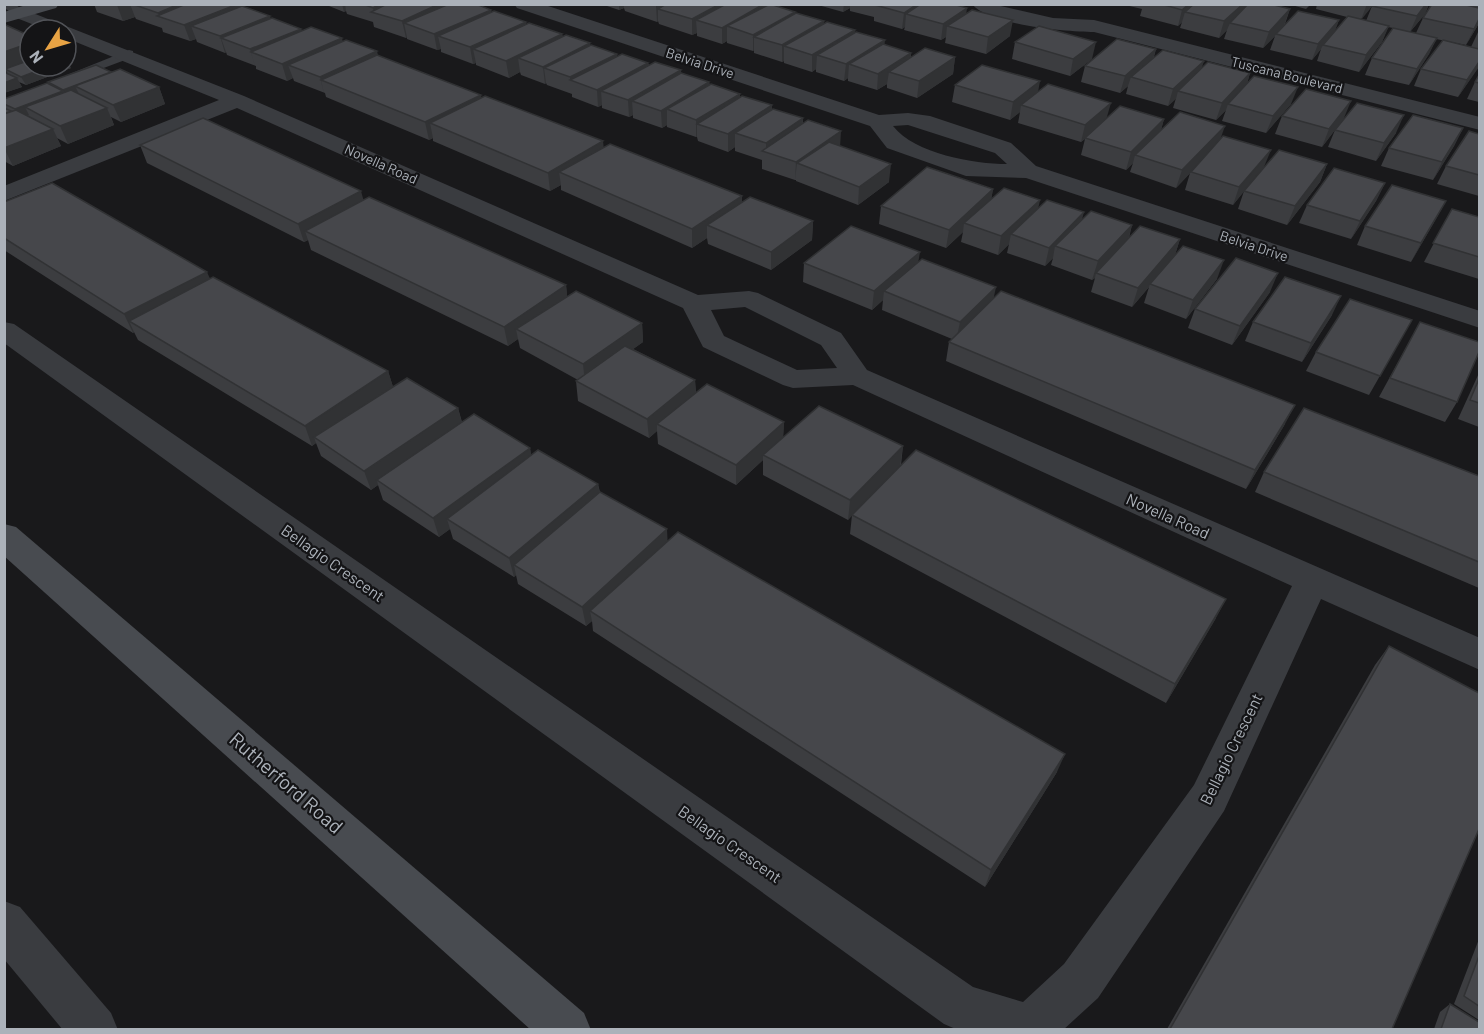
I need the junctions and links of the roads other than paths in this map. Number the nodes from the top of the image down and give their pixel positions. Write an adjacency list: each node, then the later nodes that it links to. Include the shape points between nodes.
1 (50, 4): 7 (main road)
2 (523, 4): 14 (street, Belvia Drive)
3 (981, 4): 9 (street, Tuscana Boulevard, via 986,9 1041,24)
4 (1046, 4): 9 (street, Tuscana Boulevard, via 1079,13)
5 (1468, 4): 6 (street)
6 (1479, 7)
7 (10, 12): 8 (street, Novella Road)
8 (28, 18)
9 (1094, 26): 15 (street, Tuscana Boulevard)
10 (78, 35): 11 (street, Novella Road)
11 (129, 54): 12 (lane); 13 (street, Novella Road)
12 (57, 81)
13 (237, 100): 17 (street); 18 (street, Novella Road)
14 (878, 121): 16 (street, Belvia Drive, via 908,119 932,124 1003,148); 16 (street, Belvia Drive, via 895,143 941,160 974,171)
15 (1479, 124)
16 (1028, 171): 19 (street, Belvia Drive)
17 (4, 194)
18 (694, 303): 21 (street, Novella Road, via 749,300 831,339); 21 (street, Novella Road, via 713,340 794,379)
19 (1479, 320)
20 (4, 330): 28 (street, Bellagio Crescent, via 961,1007)
21 (857, 376): 23 (street, Novella Road)
22 (4, 536): 27 (main road, Rutherford Road)
23 (1312, 581): 24 (street, Novella Road); 28 (street, Bellagio Crescent, via 1209,798 1081,981)
24 (1479, 655)
25 (4, 923): 26 (street)
26 (94, 1029)
27 (567, 1029)
28 (1030, 1029)

